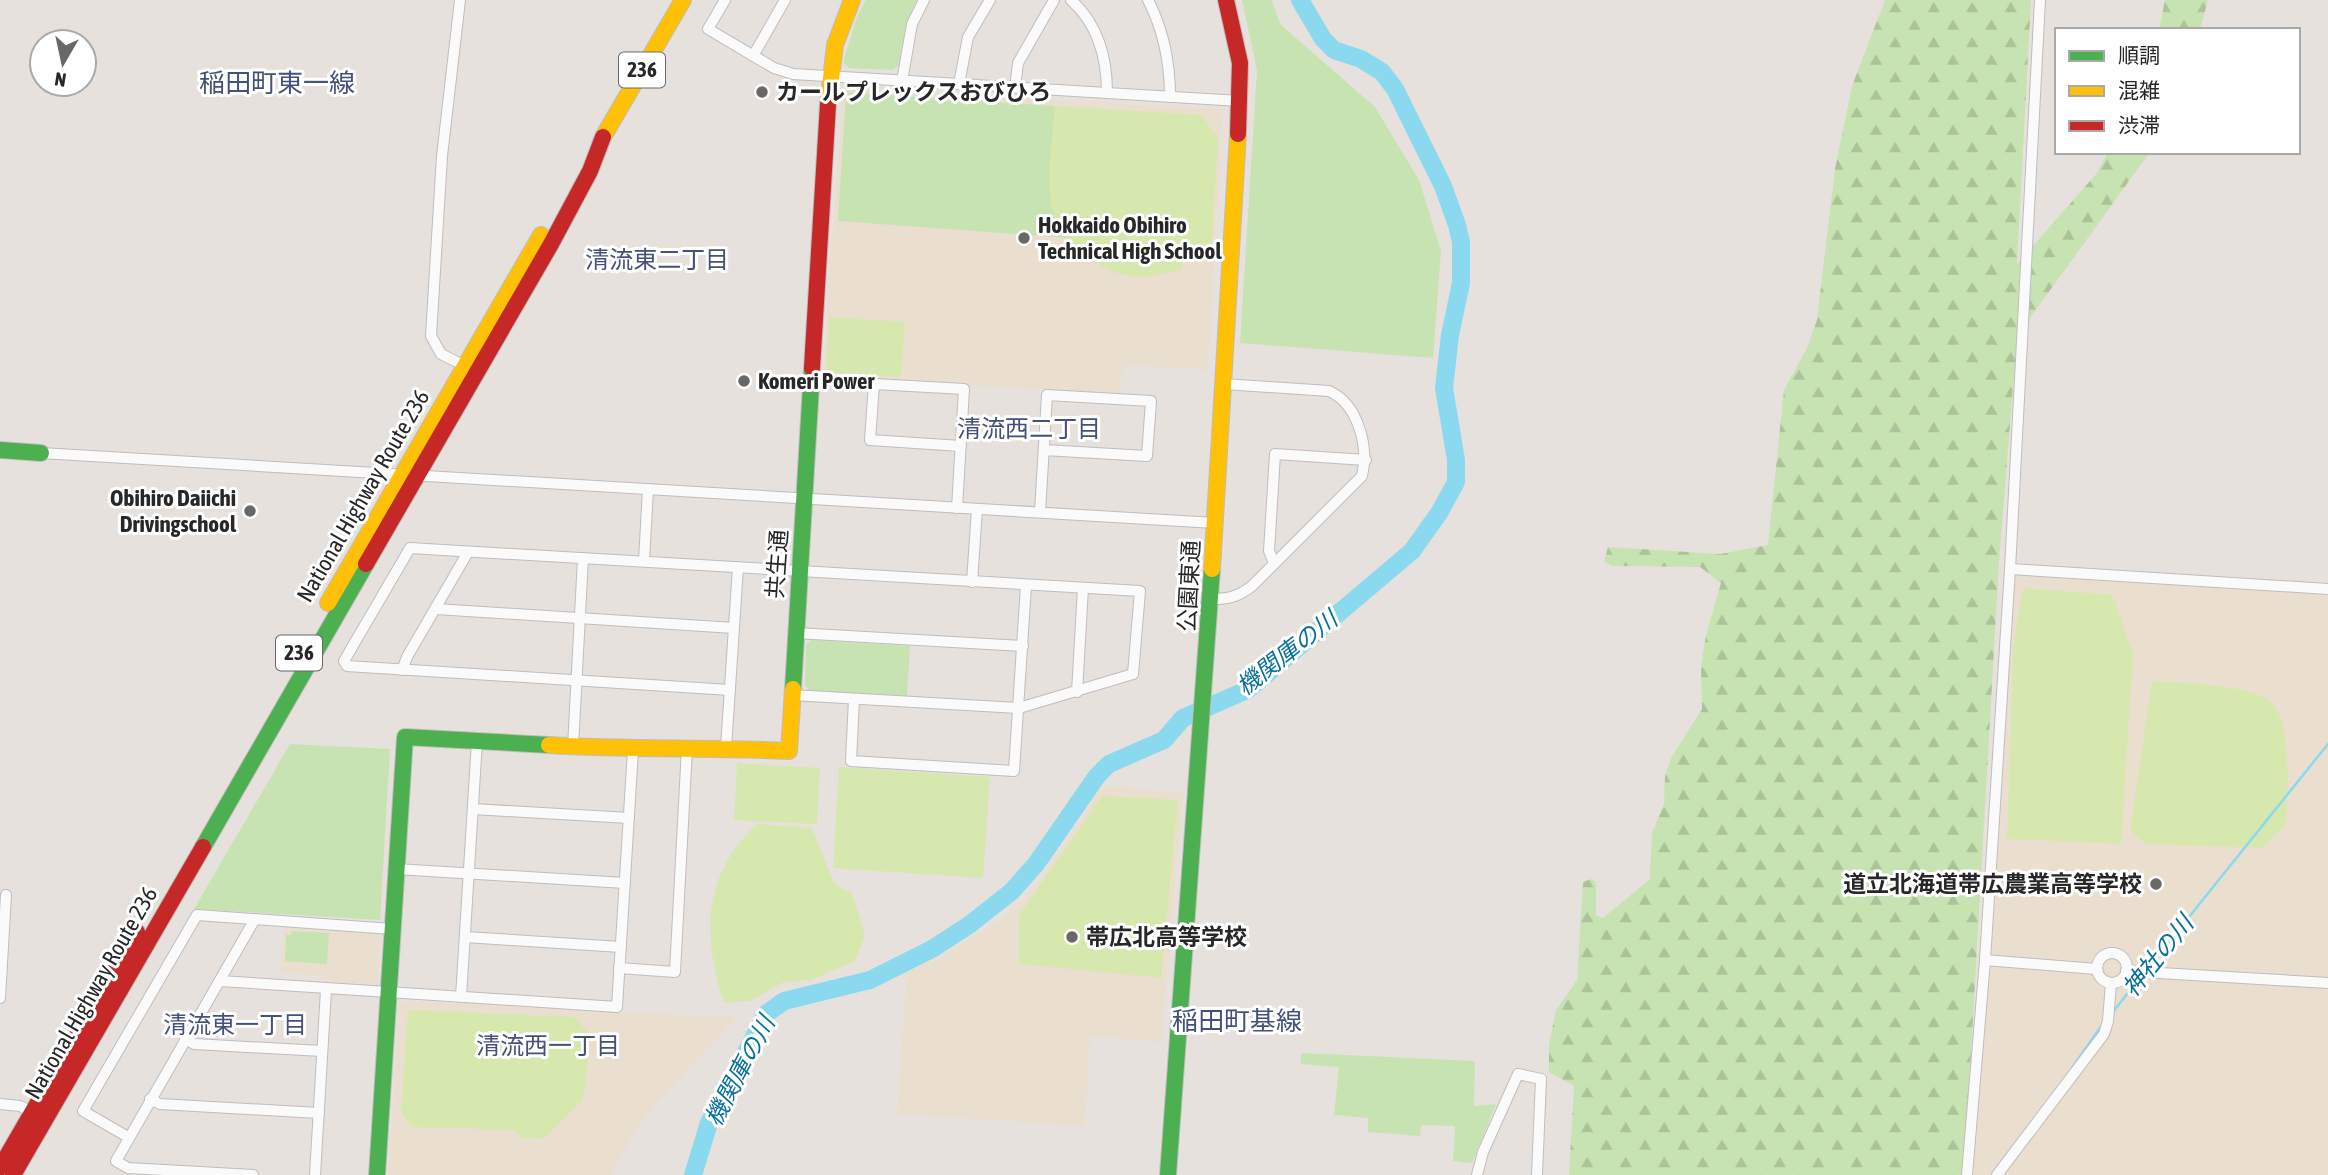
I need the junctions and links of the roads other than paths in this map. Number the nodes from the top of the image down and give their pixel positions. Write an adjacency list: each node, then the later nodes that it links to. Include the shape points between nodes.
1 (460, 0): 21 (street, via 442,156 431,336 441,354)
2 (683, 0): 21 (main road, National Highway Route 236 / 236, via 601,140 570,208)
3 (725, 0): 13 (street, via 708,29)
4 (785, 0): 13 (street)
5 (852, 0): 14 (main road, 共生通, via 835,45)
6 (924, 0): 15 (street, via 912,24)
7 (990, 0): 16 (street, via 968,37)
8 (1054, 0): 17 (street, via 1018,63)
9 (1071, 0): 18 (street, via 1099,42)
10 (1148, 0): 19 (street, via 1164,42)
11 (1226, 0): 20 (main road, 公園東通, via 1240,63)
12 (2040, 0): 40 (street)
13 (753, 56): 14 (street, via 793,74)
14 (830, 77): 15 (street); 30 (main road, 共生通)
15 (902, 81): 16 (street)
16 (959, 84): 17 (street)
17 (1015, 88): 18 (street)
18 (1107, 93): 19 (street)
19 (1170, 97): 20 (street)
20 (1240, 101): 22 (main road, 公園東通)
21 (471, 369): 28 (main road, National Highway Route 236 / 236)
22 (1224, 384): 27 (street, via 1329,391 1339,396 1350,405); 34 (main road, 公園東通)
23 (961, 446): 23 (street, via 964,389 874,384 870,440); 31 (street)
24 (0, 450): 26 (main road)
25 (1044, 450): 25 (street, via 1047,395 1151,401 1147,456); 33 (street)
26 (41, 453): 28 (street)
27 (1366, 460): 38 (street, via 1362,476); 38 (street, via 1275,454 1269,551)
28 (410, 473): 29 (street); 90 (main road, National Highway Route 236 / 236)
29 (648, 489): 30 (street); 37 (street)
30 (804, 498): 31 (street); 41 (main road, 共生通)
31 (957, 508): 32 (street)
32 (977, 509): 33 (street); 42 (street)
33 (1040, 512): 34 (street)
34 (1215, 523): 46 (main road, 公園東通)
35 (468, 552): 36 (street); 47 (street); 52 (street, via 410,548 344,661 347,666)
36 (583, 558): 37 (street); 48 (street)
37 (644, 561): 39 (street)
38 (1274, 563): 46 (street, via 1241,595)
39 (738, 567): 41 (street); 49 (street)
40 (2010, 569): 45 (street); 74 (street)
41 (800, 571): 42 (street); 50 (main road, 共生通)
42 (972, 582): 43 (street)
43 (1026, 585): 44 (street); 51 (street)
44 (1083, 588): 55 (street); 55 (street, via 1140,591 1133,674)
45 (2328, 589)
46 (1211, 599): 97 (main road, 公園東通)
47 (436, 609): 48 (street); 52 (street)
48 (580, 618): 49 (street); 53 (street)
49 (734, 628): 54 (street)
50 (796, 633): 51 (street); 56 (main road, 共生通)
51 (1023, 646): 58 (street)
52 (402, 670): 53 (street)
53 (576, 680): 54 (street); 60 (street)
54 (730, 690): 62 (street)
55 (1077, 692): 58 (street)
56 (792, 695): 57 (street); 62 (main road, 共生通, via 789,751)
57 (854, 699): 58 (street); 58 (street, via 851,761 1014,771)
58 (1019, 708)
59 (477, 741): 60 (main road, 共生通); 64 (street); 66 (main road, 共生通, via 405,737)
60 (573, 747): 63 (main road, 共生通)
61 (687, 748): 62 (main road, 共生通); 63 (main road, 共生通); 75 (street, via 675,972)
62 (726, 748)
63 (633, 750): 65 (street)
64 (473, 809): 65 (street); 67 (street)
65 (629, 818): 68 (street)
66 (396, 869): 67 (street); 71 (main road)
67 (469, 873): 68 (street); 72 (street)
68 (625, 883): 73 (street)
69 (6, 895): 84 (street)
70 (255, 919): 71 (street); 78 (street); 91 (street, via 197,915 83,1111)
71 (392, 929): 82 (main road)
72 (465, 937): 73 (street); 83 (street)
73 (621, 947): 75 (street)
74 (1985, 960): 76 (street); 100 (street)
75 (619, 968): 83 (street, via 617,1007)
76 (2096, 969): 77 (street, via 2099,959 2113,953 2125,961); 79 (street, via 2099,977)
77 (2126, 971): 79 (street); 80 (street)
78 (220, 981): 81 (street); 85 (street)
79 (2111, 983): 101 (street, via 2104,1034)
80 (2328, 983)
81 (326, 990): 82 (street); 86 (street)
82 (388, 994): 83 (street); 96 (main road)
83 (461, 997)
84 (0, 998)
85 (185, 1040): 86 (street); 87 (street)
86 (322, 1051): 89 (street)
87 (150, 1100): 89 (street); 91 (street)
88 (0, 1104): 90 (street, via 20,1106)
89 (319, 1113): 95 (street)
90 (39, 1116): 92 (main road, National Highway Route 236 / 236); 93 (main road, National Highway Route 236 / 236)
91 (128, 1137): 94 (street, via 116,1161 128,1168)
92 (0, 1168)
93 (13, 1175)
94 (253, 1175)
95 (315, 1175)
96 (377, 1175)
97 (1168, 1175)
98 (1477, 1175): 99 (street, via 1518,1074 1541,1079)
99 (1537, 1175)
100 (1967, 1175)
101 (1997, 1175)

